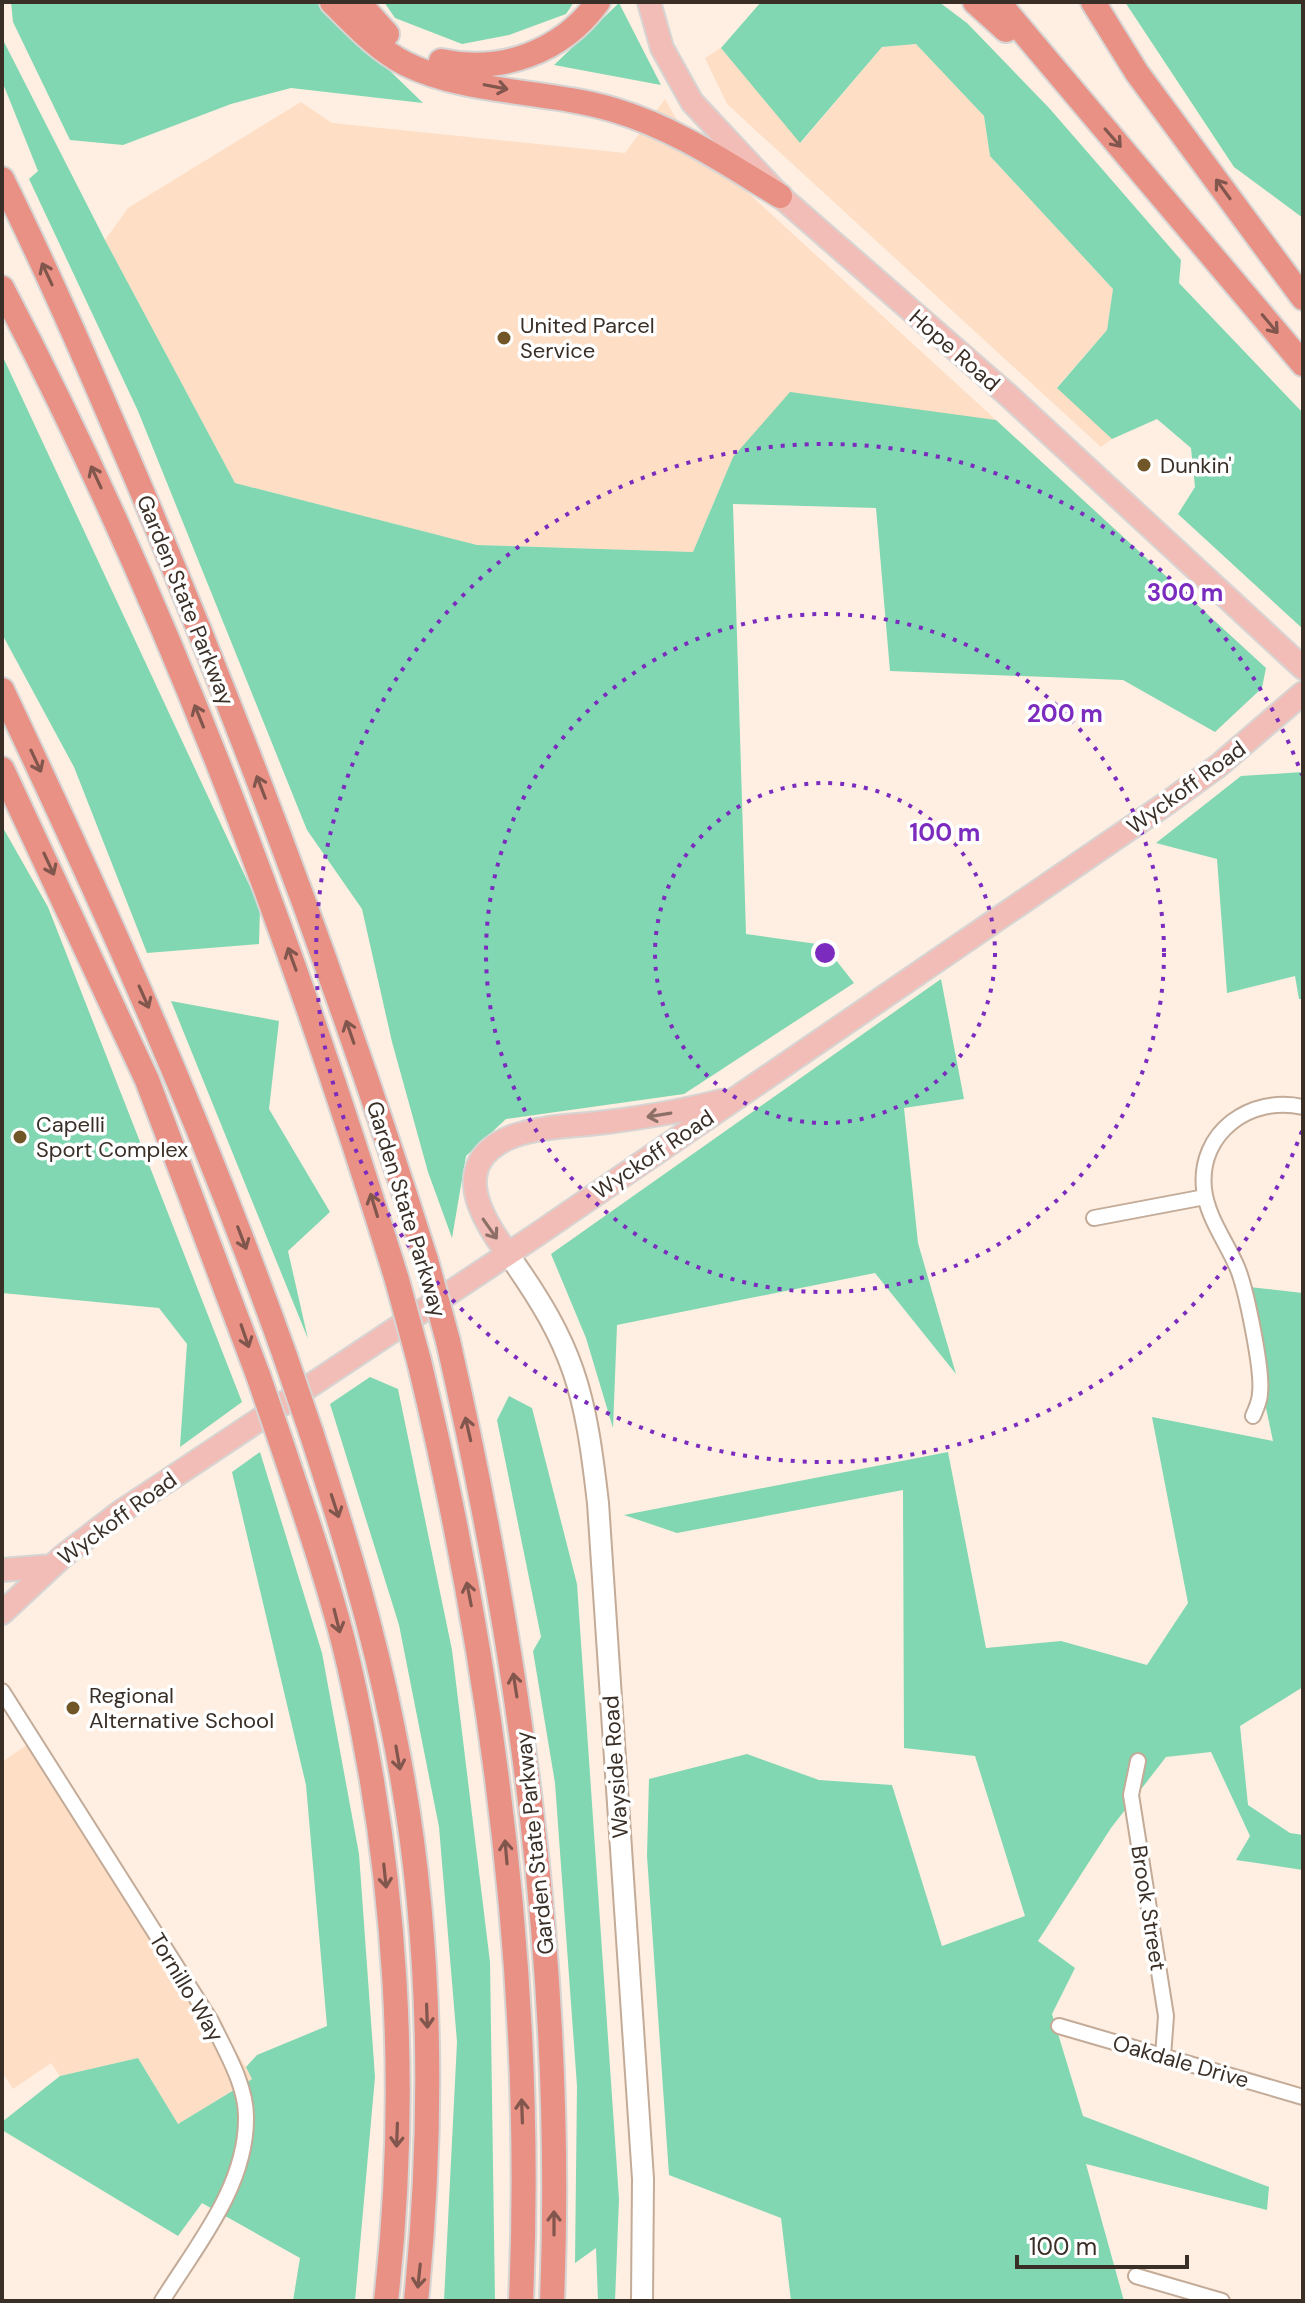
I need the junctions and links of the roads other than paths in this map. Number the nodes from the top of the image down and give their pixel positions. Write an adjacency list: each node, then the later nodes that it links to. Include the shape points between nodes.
1 (332, 2): 12 (highway, one-way to 12, via 368,38 405,63 638,118 690,140)
2 (358, 2): 3 (highway, via 387,34 417,52 451,63 486,65 544,49 564,37)
3 (598, 2)
4 (649, 2): 12 (main road, Hope Road, via 667,60 692,102)
5 (975, 2): 10 (highway)
6 (998, 2): 10 (highway)
7 (1077, 2): 9 (highway)
8 (1093, 2): 9 (highway)
9 (1137, 73): 14 (highway, one-way to 9)
10 (1061, 80): 15 (highway, one-way to 15)
11 (2, 179): 39 (highway, Garden State Parkway, one-way to 11, bridge, via 553,2106 539,1871 505,1622 448,1341 337,993 223,688 79,345)
12 (780, 196): 16 (main road, Hope Road, via 1009,396)
13 (2, 288): 38 (highway, Garden State Parkway, one-way to 13, bridge, via 519,2013 503,1827 471,1603 419,1361 299,979 236,806 121,532)
14 (1303, 298)
15 (1303, 364)
16 (1303, 668)
17 (2, 690): 37 (highway, one-way to 37, bridge, via 165,1047 285,1356 378,1657 415,1865 429,2073)
18 (1303, 693): 20 (main road, Wyckoff Road, via 1167,803)
19 (2, 769): 36 (highway, one-way to 36, bridge, via 147,1080 258,1375 312,1532 348,1663 385,1873 397,2013 398,2117)
20 (735, 1098): 24 (main road, Wyckoff Road); 24 (main road, one-way to 24, via 654,1116 521,1134 499,1143 482,1163 475,1196 482,1218)
21 (1303, 1107): 22 (street, via 1271,1104 1229,1123 1206,1162)
22 (1205, 1197): 23 (street); 25 (street, via 1244,1287 1260,1386)
23 (1094, 1218)
24 (508, 1254): 26 (main road, Wyckoff Road, via 119,1513); 40 (street, Wayside Road, via 563,1340 590,1428 643,2179)
25 (1253, 1416)
26 (52, 1566): 27 (main road); 28 (main road, Wyckoff Road)
27 (2, 1570)
28 (2, 1613)
29 (2, 1691): 35 (street, Tornillo Way, via 211,2021 233,2066 247,2117 241,2157 216,2219)
30 (1138, 1761): 32 (street, Brook Street, via 1131,1795 1166,2016)
31 (1059, 2026): 32 (street, Oakdale Drive)
32 (1163, 2056): 33 (street, Oakdale Drive)
33 (1303, 2097)
34 (1136, 2276): 41 (street)
35 (162, 2301)
36 (386, 2301)
37 (416, 2301)
38 (521, 2301)
39 (552, 2301)
40 (642, 2301)
41 (1222, 2301)

